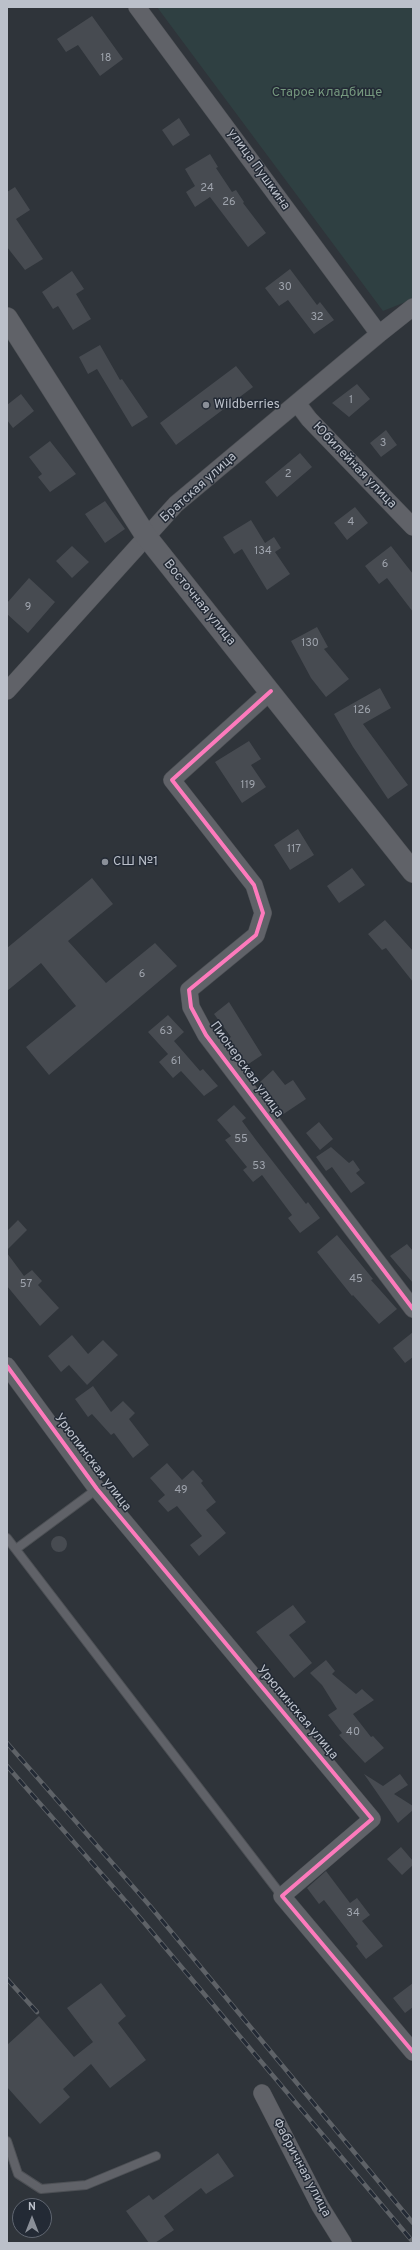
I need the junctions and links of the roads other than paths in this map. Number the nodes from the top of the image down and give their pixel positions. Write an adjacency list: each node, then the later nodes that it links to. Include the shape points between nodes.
1 (137, 7): 4 (street, улица Пушкина)
2 (413, 308): 4 (street, Братская улица)
3 (7, 318): 7 (street, Восточная улица)
4 (379, 334): 5 (street, Братская улица)
5 (297, 404): 6 (street, Юбилейная улица); 7 (street, Братская улица, via 176,504)
6 (413, 527)
7 (146, 536): 8 (street, Братская улица, via 86,606); 9 (street, Восточная улица)
8 (7, 691)
9 (271, 691): 10 (street, Восточная улица); 11 (street, Пионерская улица, via 172,780 254,885 263,913 256,935 189,990 191,1007 206,1035)
10 (413, 872)
11 (413, 1309)
12 (7, 1366): 13 (street, Урюпинская улица)
13 (97, 1489): 15 (lane); 16 (street, Урюпинская улица, via 372,1819)
14 (7, 1538): 15 (lane)
15 (16, 1549): 16 (lane)
16 (282, 1896): 17 (street)
17 (413, 2052)
18 (262, 2093): 21 (street, Фабричная улица, via 320,2206)
19 (7, 2141): 20 (lane, via 18,2174 41,2189 86,2185)
20 (156, 2156)
21 (343, 2243)

